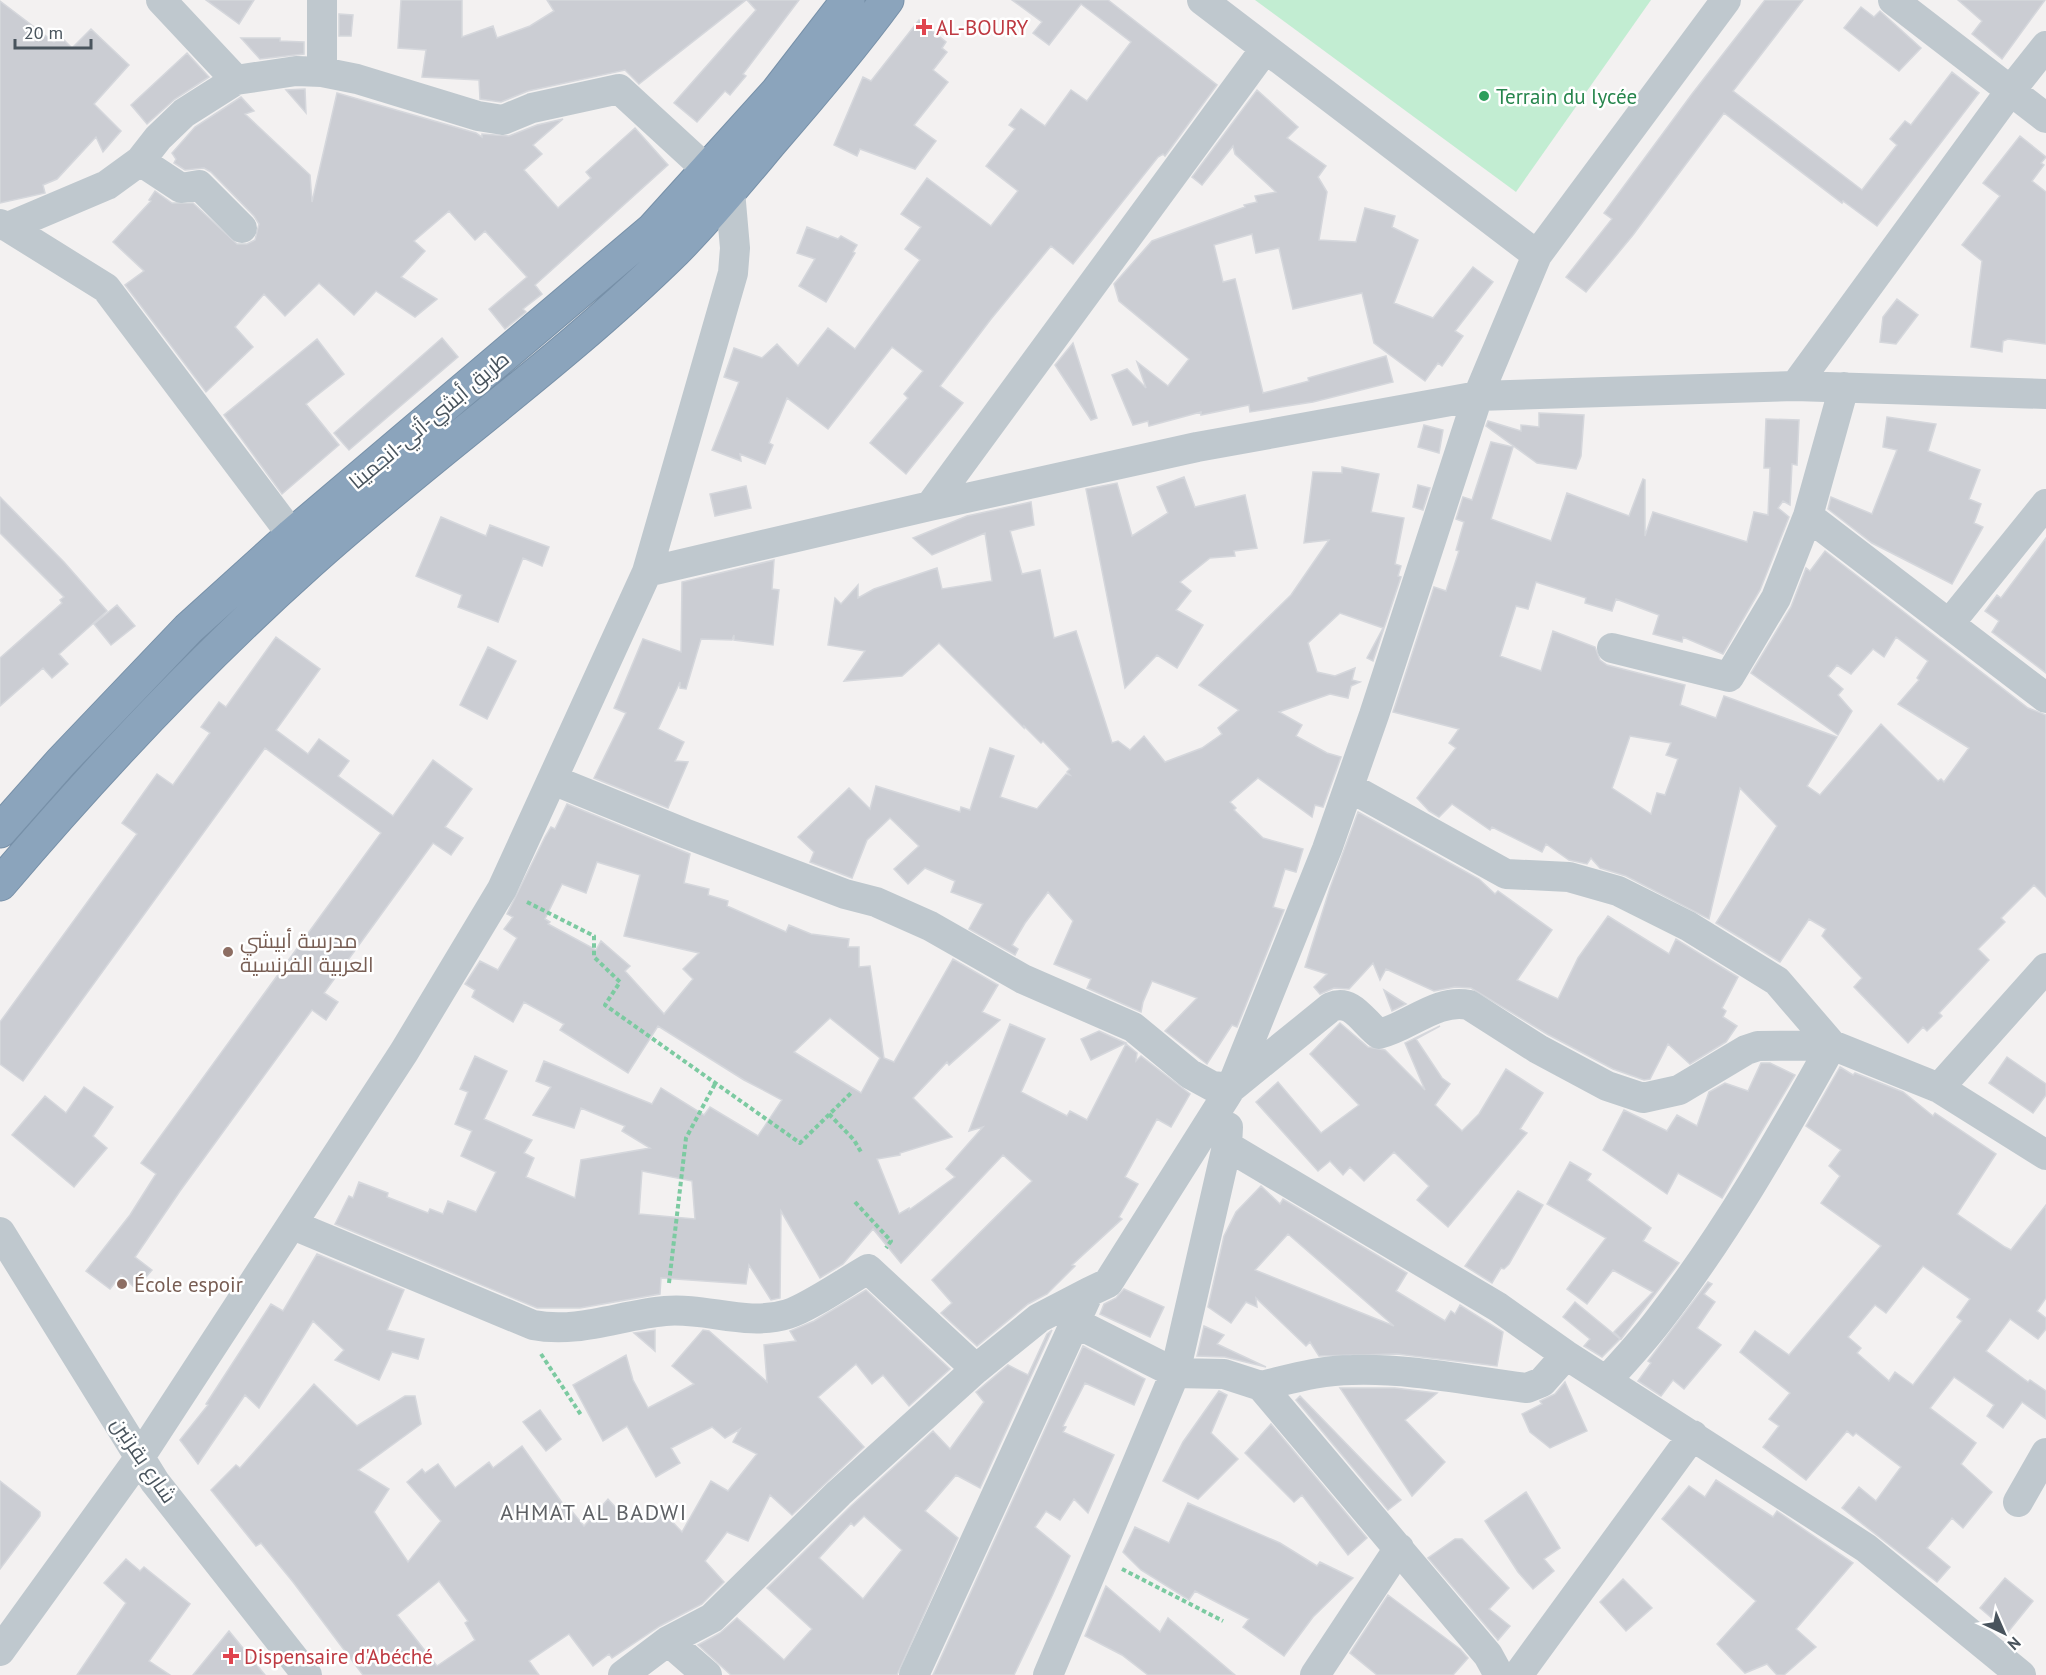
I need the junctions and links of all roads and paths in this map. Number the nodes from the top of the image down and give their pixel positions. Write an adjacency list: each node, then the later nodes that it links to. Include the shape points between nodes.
1 (161, 0): 11 (street)
2 (322, 0): 10 (street)
3 (848, 0): 15 (highway, طريق أبشي-أتي-انجمينا, via 777,92)
4 (887, 0): 15 (highway)
5 (1202, 0): 9 (street)
6 (1726, 0): 18 (street)
7 (1893, 0): 12 (street)
8 (2046, 46): 12 (street)
9 (1265, 49): 18 (street); 24 (street)
10 (322, 72): 11 (street, via 296,71); 15 (street, via 503,120 532,108 619,89)
11 (236, 80): 14 (street, via 184,113)
12 (2011, 90): 13 (street); 19 (street)
13 (2046, 118)
14 (140, 161): 16 (street, via 107,185); 17 (street, via 181,188 199,185)
15 (719, 180): 26 (highway, طريق أبشي-أتي-انجمينا, via 644,237); 27 (street, via 735,248 733,273); 34 (highway, via 675,250 569,347 444,447 211,652 84,786)
16 (4, 226): 26 (street, via 106,288)
17 (242, 228)
18 (1537, 255): 22 (street)
19 (1795, 386): 20 (street); 22 (street)
20 (1844, 387): 21 (street); 25 (street)
21 (2046, 394)
22 (1478, 396): 24 (street, via 1197,447); 32 (street)
23 (2046, 504): 28 (street)
24 (930, 506): 27 (street)
25 (1808, 516): 28 (street); 29 (street, via 1776,598 1729,677)
26 (292, 535): 33 (highway, طريق أبشي-أتي-انجمينا, via 188,629)
27 (647, 573): 31 (street)
28 (1949, 624): 30 (street)
29 (1612, 648)
30 (2046, 698)
31 (553, 780): 35 (street); 39 (street, via 930,926 1023,979 1133,1028 1190,1074 1212,1086)
32 (1349, 787): 37 (street, via 1506,874 1569,877 1588,882 1618,891 1688,926 1777,981); 39 (street)
33 (0, 831)
34 (0, 884)
35 (502, 889): 38 (path, via 594,936 594,957 620,982 605,1005); 47 (street, via 404,1052)
36 (2046, 968): 40 (street)
37 (1832, 1045): 39 (street, via 1758,1046 1679,1090 1643,1098 1607,1086 1538,1049 1469,1005 1443,1006 1379,1034 1341,1003 1331,1006); 40 (street); 57 (street, via 1770,1155 1713,1243 1658,1322)
38 (716, 1082): 42 (path, via 800,1143); 51 (path, via 686,1138)
39 (1231, 1088): 43 (street); 50 (street, via 1108,1283)
40 (1939, 1088): 45 (street)
41 (851, 1093): 42 (path)
42 (829, 1114): 44 (path)
43 (1227, 1146): 54 (street, via 1498,1307); 56 (street)
44 (861, 1152)
45 (2046, 1155)
46 (855, 1202): 49 (path, via 891,1241)
47 (292, 1225): 53 (street); 62 (street)
48 (0, 1232): 62 (street, شارع بقرتين)
49 (868, 1269): 51 (street, via 789,1314 751,1320); 55 (street)
50 (1089, 1292): 52 (street); 55 (street, via 1039,1318)
51 (666, 1311): 53 (street, via 568,1329)
52 (1074, 1322): 56 (street); 72 (street)
53 (533, 1325): 59 (path, via 541,1355)
54 (1566, 1354): 57 (street); 58 (street, via 1542,1382 1527,1388 1352,1370 1311,1374)
55 (976, 1369): 67 (street, via 839,1493 712,1618)
56 (1175, 1373): 58 (street, via 1224,1374); 65 (street)
57 (1606, 1380): 60 (street)
58 (1261, 1386): 64 (street)
59 (581, 1415)
60 (1693, 1435): 76 (street); 77 (street, via 1866,1548)
61 (2046, 1453): 63 (street)
62 (140, 1457): 68 (street); 69 (street, شارع بقرتين, via 155,1482)
63 (2018, 1502)
64 (1399, 1548): 74 (street); 75 (street, via 1488,1655)
65 (1098, 1556): 66 (path); 73 (street)
66 (1223, 1621)
67 (668, 1641): 70 (street); 71 (street)
68 (0, 1651)
69 (307, 1675)
70 (623, 1675)
71 (707, 1675)
72 (914, 1675)
73 (1048, 1675)
74 (1315, 1675)
75 (1499, 1675)
76 (1518, 1675)
77 (2021, 1675)

